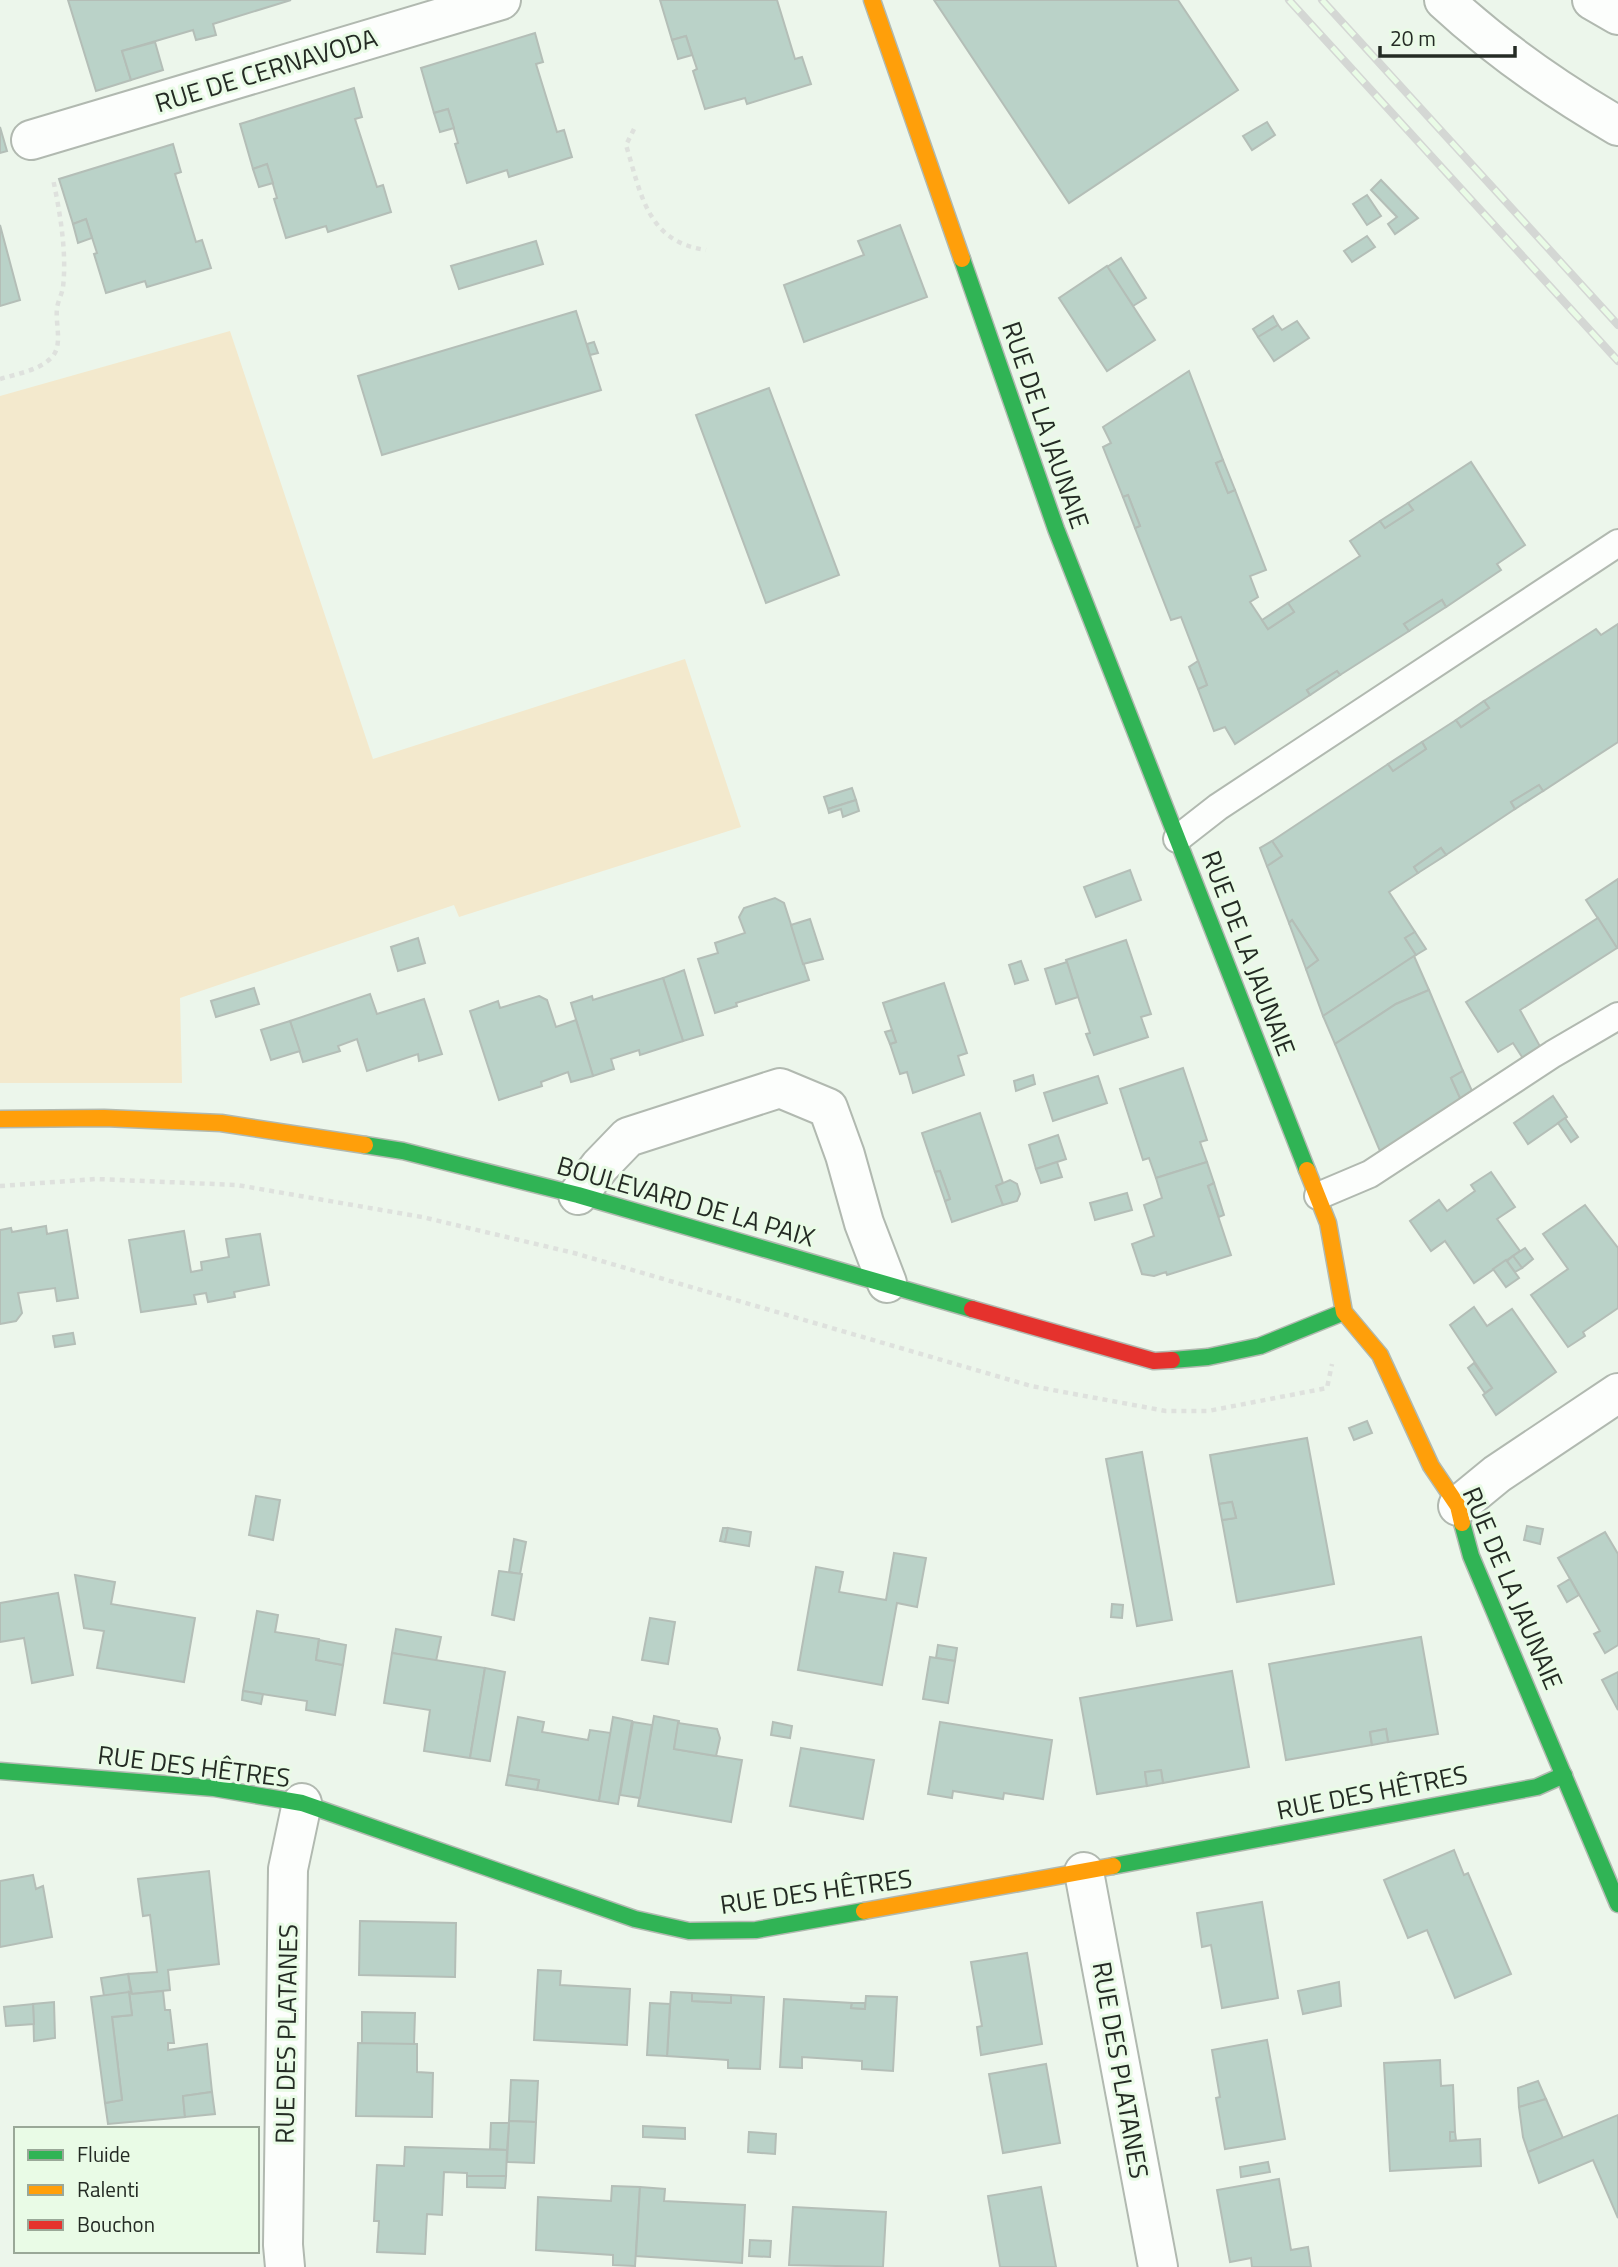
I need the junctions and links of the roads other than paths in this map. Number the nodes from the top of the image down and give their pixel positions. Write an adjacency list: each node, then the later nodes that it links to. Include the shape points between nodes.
1 (500, 0): 5 (street, RUE DE CERNAVODA)
2 (872, 0): 7 (street, RUE DE LA JAUNAIE, via 1056,529)
3 (1449, 1): 4 (street, via 1480,32 1546,82)
4 (1618, 126)
5 (37, 138)
6 (1618, 543): 7 (lane, via 1228,800)
7 (1177, 839): 11 (street, RUE DE LA JAUNAIE)
8 (1618, 1016): 11 (lane, via 1370,1174)
9 (0, 1119): 10 (street, BOULEVARD DE LA PAIX, via 221,1123 403,1151)
10 (579, 1195): 12 (street, BOULEVARD DE LA PAIX); 12 (street, via 628,1138 780,1088 828,1108)
11 (1318, 1196): 13 (street, RUE DE LA JAUNAIE, via 1328,1223)
12 (887, 1283): 13 (street, BOULEVARD DE LA PAIX, via 1154,1361 1208,1357 1260,1346)
13 (1344, 1311): 15 (street, RUE DE LA JAUNAIE, via 1380,1355 1431,1466)
14 (1618, 1393): 15 (street, via 1497,1474)
15 (1458, 1506): 17 (street, RUE DE LA JAUNAIE, via 1471,1556)
16 (0, 1771): 18 (street, RUE DES HÊTRES, via 214,1788)
17 (1564, 1775): 19 (street, RUE DES HÊTRES, via 1537,1787); 20 (street, RUE DE LA JAUNAIE)
18 (302, 1803): 19 (street, RUE DES HÊTRES, via 635,1919 689,1931 755,1930); 21 (street, RUE DES PLATANES, via 288,1869)
19 (1084, 1872): 22 (street, RUE DES PLATANES)
20 (1618, 1903)
21 (285, 2267)
22 (1158, 2267)

